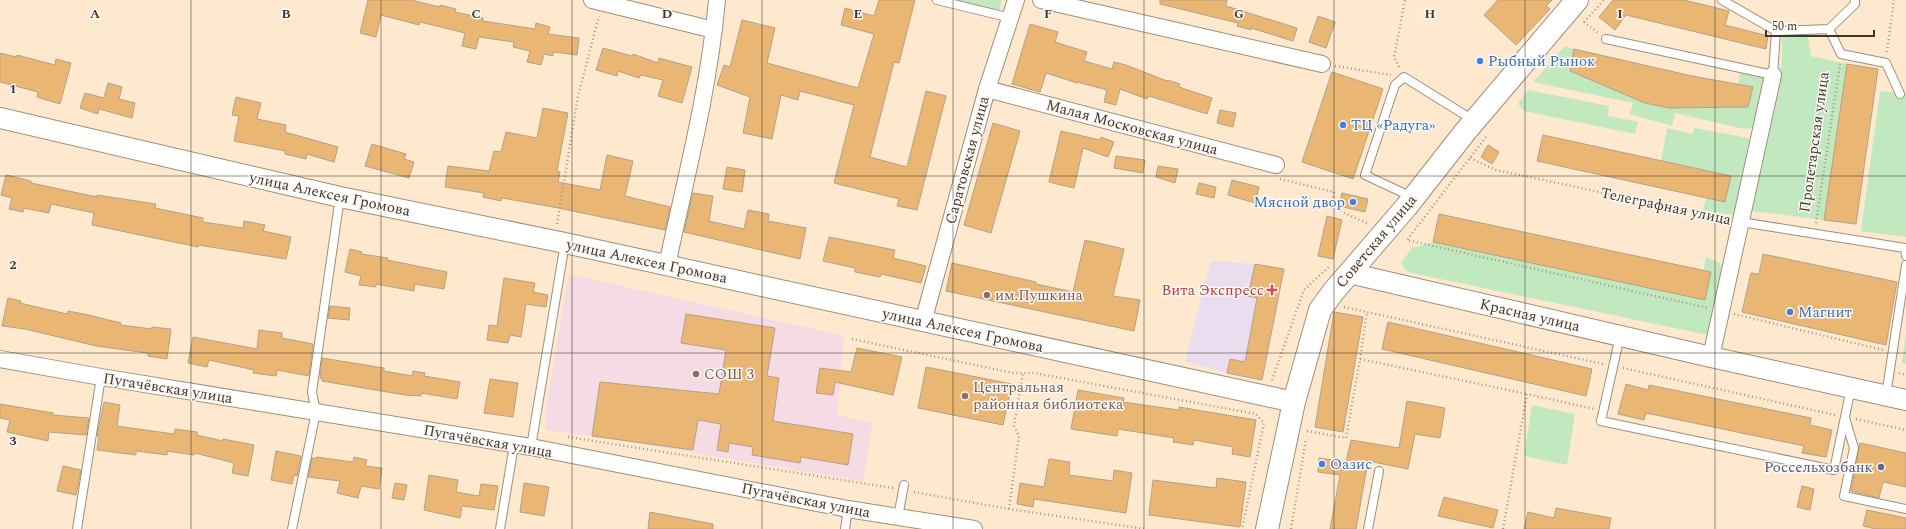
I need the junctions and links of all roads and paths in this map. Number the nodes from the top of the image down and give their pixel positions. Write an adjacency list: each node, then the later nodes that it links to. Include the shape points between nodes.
1 (717, 0): 16 (street)
2 (937, 0): 12 (lane)
3 (1016, 0): 12 (street, Саратовская улица)
4 (1041, 0): 21 (street)
5 (1405, 0): 23 (path, via 1394,57)
6 (1576, 0): 27 (main road, Советская улица)
7 (1604, 0): 13 (path)
8 (1722, 0): 17 (lane)
9 (1894, 0): 20 (path)
10 (600, 1): 16 (street); 35 (path, via 578,96)
11 (1855, 2): 15 (lane)
12 (1011, 18): 24 (street, Саратовская улица)
13 (1584, 22): 14 (path); 18 (path)
14 (1579, 27)
15 (1829, 29): 17 (lane); 19 (lane)
16 (714, 30): 37 (street, via 699,123)
17 (1776, 31): 22 (lane)
18 (1606, 39): 22 (lane)
19 (1841, 54): 20 (lane); 34 (path, Пролетарская улица)
20 (1886, 63): 25 (lane)
21 (1322, 64): 23 (path)
22 (1773, 76): 32 (street, Телеграфная улица)
23 (1404, 77): 27 (lane); 31 (lane, via 1395,85 1365,175)
24 (987, 90): 29 (street, Малая Московская улица); 42 (street, Саратовская улица)
25 (1900, 94)
26 (0, 118): 30 (street, улица Алексея Громова)
27 (1481, 128): 28 (path); 31 (main road, Советская улица)
28 (1470, 158): 32 (path, Телеграфная улица, via 1496,170); 40 (path, via 1407,240)
29 (1276, 165): 33 (path, via 1279,179 1334,192 1332,207)
30 (340, 197): 35 (street, улица Алексея Громова); 58 (lane, via 312,392)
31 (1413, 197): 39 (main road, Советская улица)
32 (1741, 222): 34 (lane); 40 (street)
33 (1373, 227)
34 (1814, 234): 36 (lane, via 1905,248)
35 (560, 242): 37 (street, улица Алексея Громова); 63 (lane)
36 (1906, 256)
37 (667, 265): 42 (street, улица Алексея Громова)
38 (1906, 266): 45 (lane)
39 (1349, 273): 43 (street, Красная улица); 56 (main road, Советская улица, via 1320,310)
40 (1722, 311): 45 (path); 46 (street)
41 (1367, 312): 48 (path)
42 (922, 322): 56 (street, улица Алексея Громова)
43 (1620, 336): 46 (street, Красная улица); 57 (lane)
44 (852, 340): 49 (path)
45 (1893, 352): 50 (path, via 1898,373); 54 (lane)
46 (1711, 357): 52 (street, Красная улица)
47 (0, 359): 51 (street, Пугачёвская улица)
48 (1360, 359): 53 (path); 60 (path, via 1346,438)
49 (1022, 373): 68 (path, via 1014,426 1019,436); 76 (path, via 1034,373 1256,414 1264,423)
50 (1906, 375)
51 (101, 377): 58 (street, Пугачёвская улица); 70 (lane)
52 (1851, 388): 54 (street, Красная улица); 59 (lane)
53 (1527, 394): 57 (path); 79 (path)
54 (1886, 396): 55 (street, Красная улица)
55 (1906, 400)
56 (1294, 402): 77 (main road, Советская улица)
57 (1603, 410): 59 (lane, via 1601,421 1834,470)
58 (316, 412): 62 (street, Пугачёвская улица); 71 (lane)
59 (1845, 417): 66 (lane, via 1854,448 1844,496)
60 (1307, 431)
61 (567, 437): 65 (path)
62 (514, 445): 63 (street, Пугачёвская улица); 72 (lane)
63 (531, 447): 67 (street, Пугачёвская улица)
64 (1379, 471): 78 (lane)
65 (903, 487): 68 (path); 69 (lane)
66 (1906, 508)
67 (848, 509): 69 (street, Пугачёвская улица); 73 (lane)
68 (1009, 509): 75 (path)
69 (898, 517): 74 (street, Пугачёвская улица)
70 (77, 529)
71 (292, 529)
72 (500, 529)
73 (845, 529)
74 (974, 529)
75 (1146, 529)
76 (1242, 529)
77 (1267, 529)
78 (1368, 529)
79 (1503, 529)

